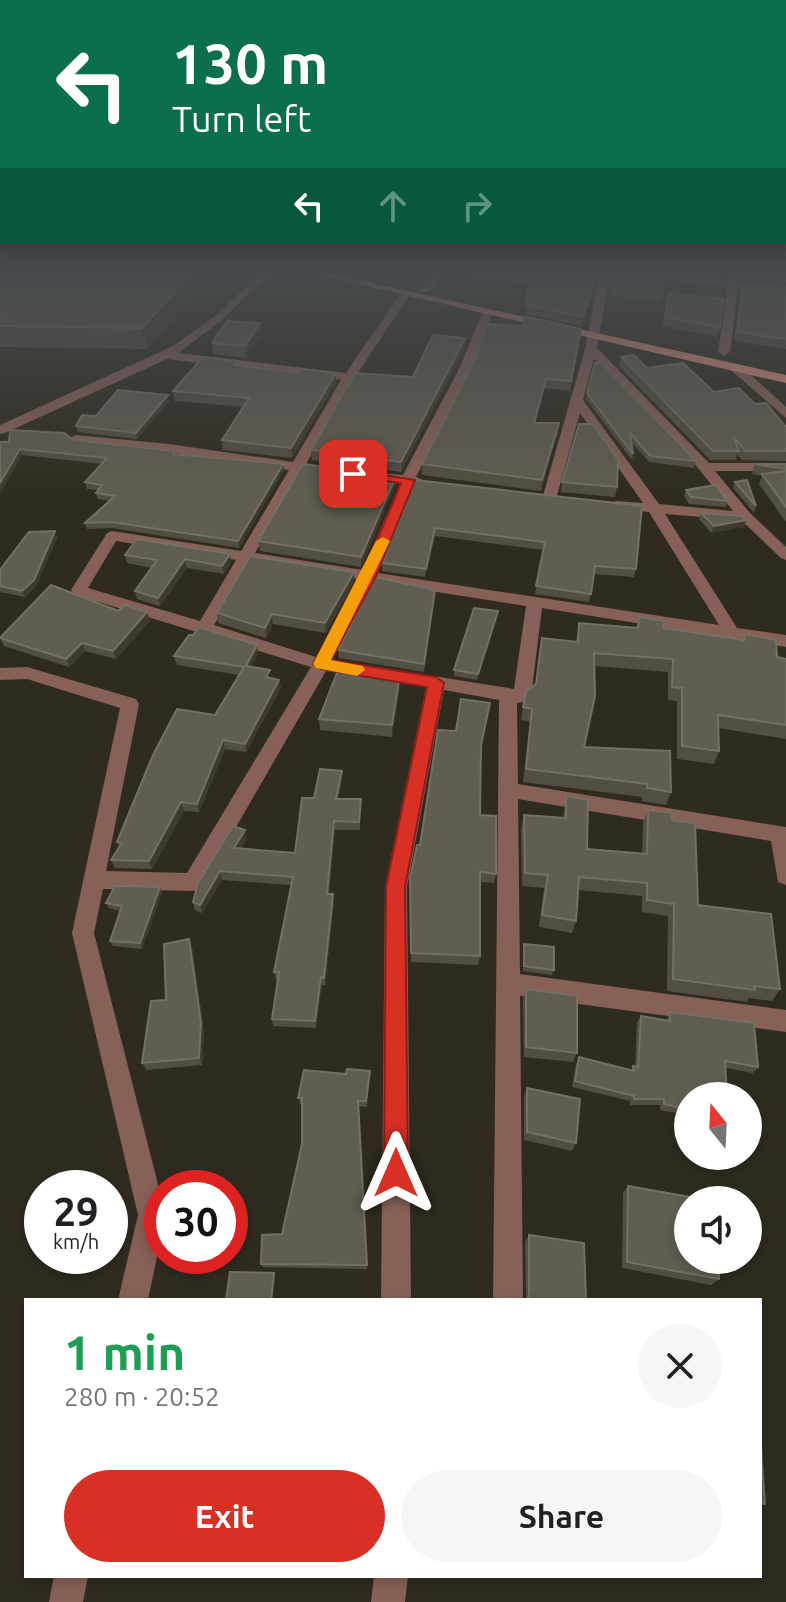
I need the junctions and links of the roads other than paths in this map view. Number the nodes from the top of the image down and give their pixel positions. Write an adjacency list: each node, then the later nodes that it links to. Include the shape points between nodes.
1 (178, 346): 10 (street)
2 (370, 346): 13 (street)
3 (474, 346): 22 (street)
4 (591, 346): 15 (street)
5 (600, 346): 20 (street)
6 (633, 346): 12 (main road)
7 (670, 346): 9 (main road)
8 (725, 346): 9 (street)
9 (724, 352): 11 (main road)
10 (166, 355): 13 (street); 17 (street)
11 (786, 366)
12 (736, 368): 14 (main road); 16 (street)
13 (349, 377): 19 (street)
14 (786, 379)
15 (577, 400): 24 (street, via 557,500); 26 (street)
16 (786, 414)
17 (0, 430)
18 (76, 439): 19 (street)
19 (298, 467): 22 (street); 28 (street)
20 (704, 467): 21 (street); 27 (street)
21 (786, 467)
22 (408, 480): 23 (street); 30 (street)
23 (440, 485)
24 (534, 497)
25 (594, 503): 26 (street)
26 (654, 508): 27 (street); 33 (street)
27 (745, 516): 29 (street)
28 (248, 555): 30 (street); 32 (street); 32 (street, via 112,536 79,590)
29 (786, 555)
30 (369, 576): 31 (street); 35 (street)
31 (535, 602): 33 (street); 38 (street, via 522,697)
32 (204, 628): 35 (street)
33 (732, 633): 34 (street)
34 (786, 641)
35 (321, 664): 37 (street); 42 (street, via 193,882)
36 (0, 674): 42 (street, via 27,673 130,704)
37 (436, 683): 38 (street); 46 (street, via 396,887)
38 (508, 695): 39 (street)
39 (507, 790): 40 (street); 43 (street)
40 (783, 835): 41 (street)
41 (786, 876)
42 (94, 880): 45 (street, via 83,933 152,1215)
43 (506, 983): 44 (street); 47 (street)
44 (786, 1021)
45 (133, 1298)
46 (396, 1298)
47 (508, 1298)
48 (71, 1578): 50 (street)
49 (391, 1578): 51 (street)
50 (66, 1602)
51 (388, 1602)

